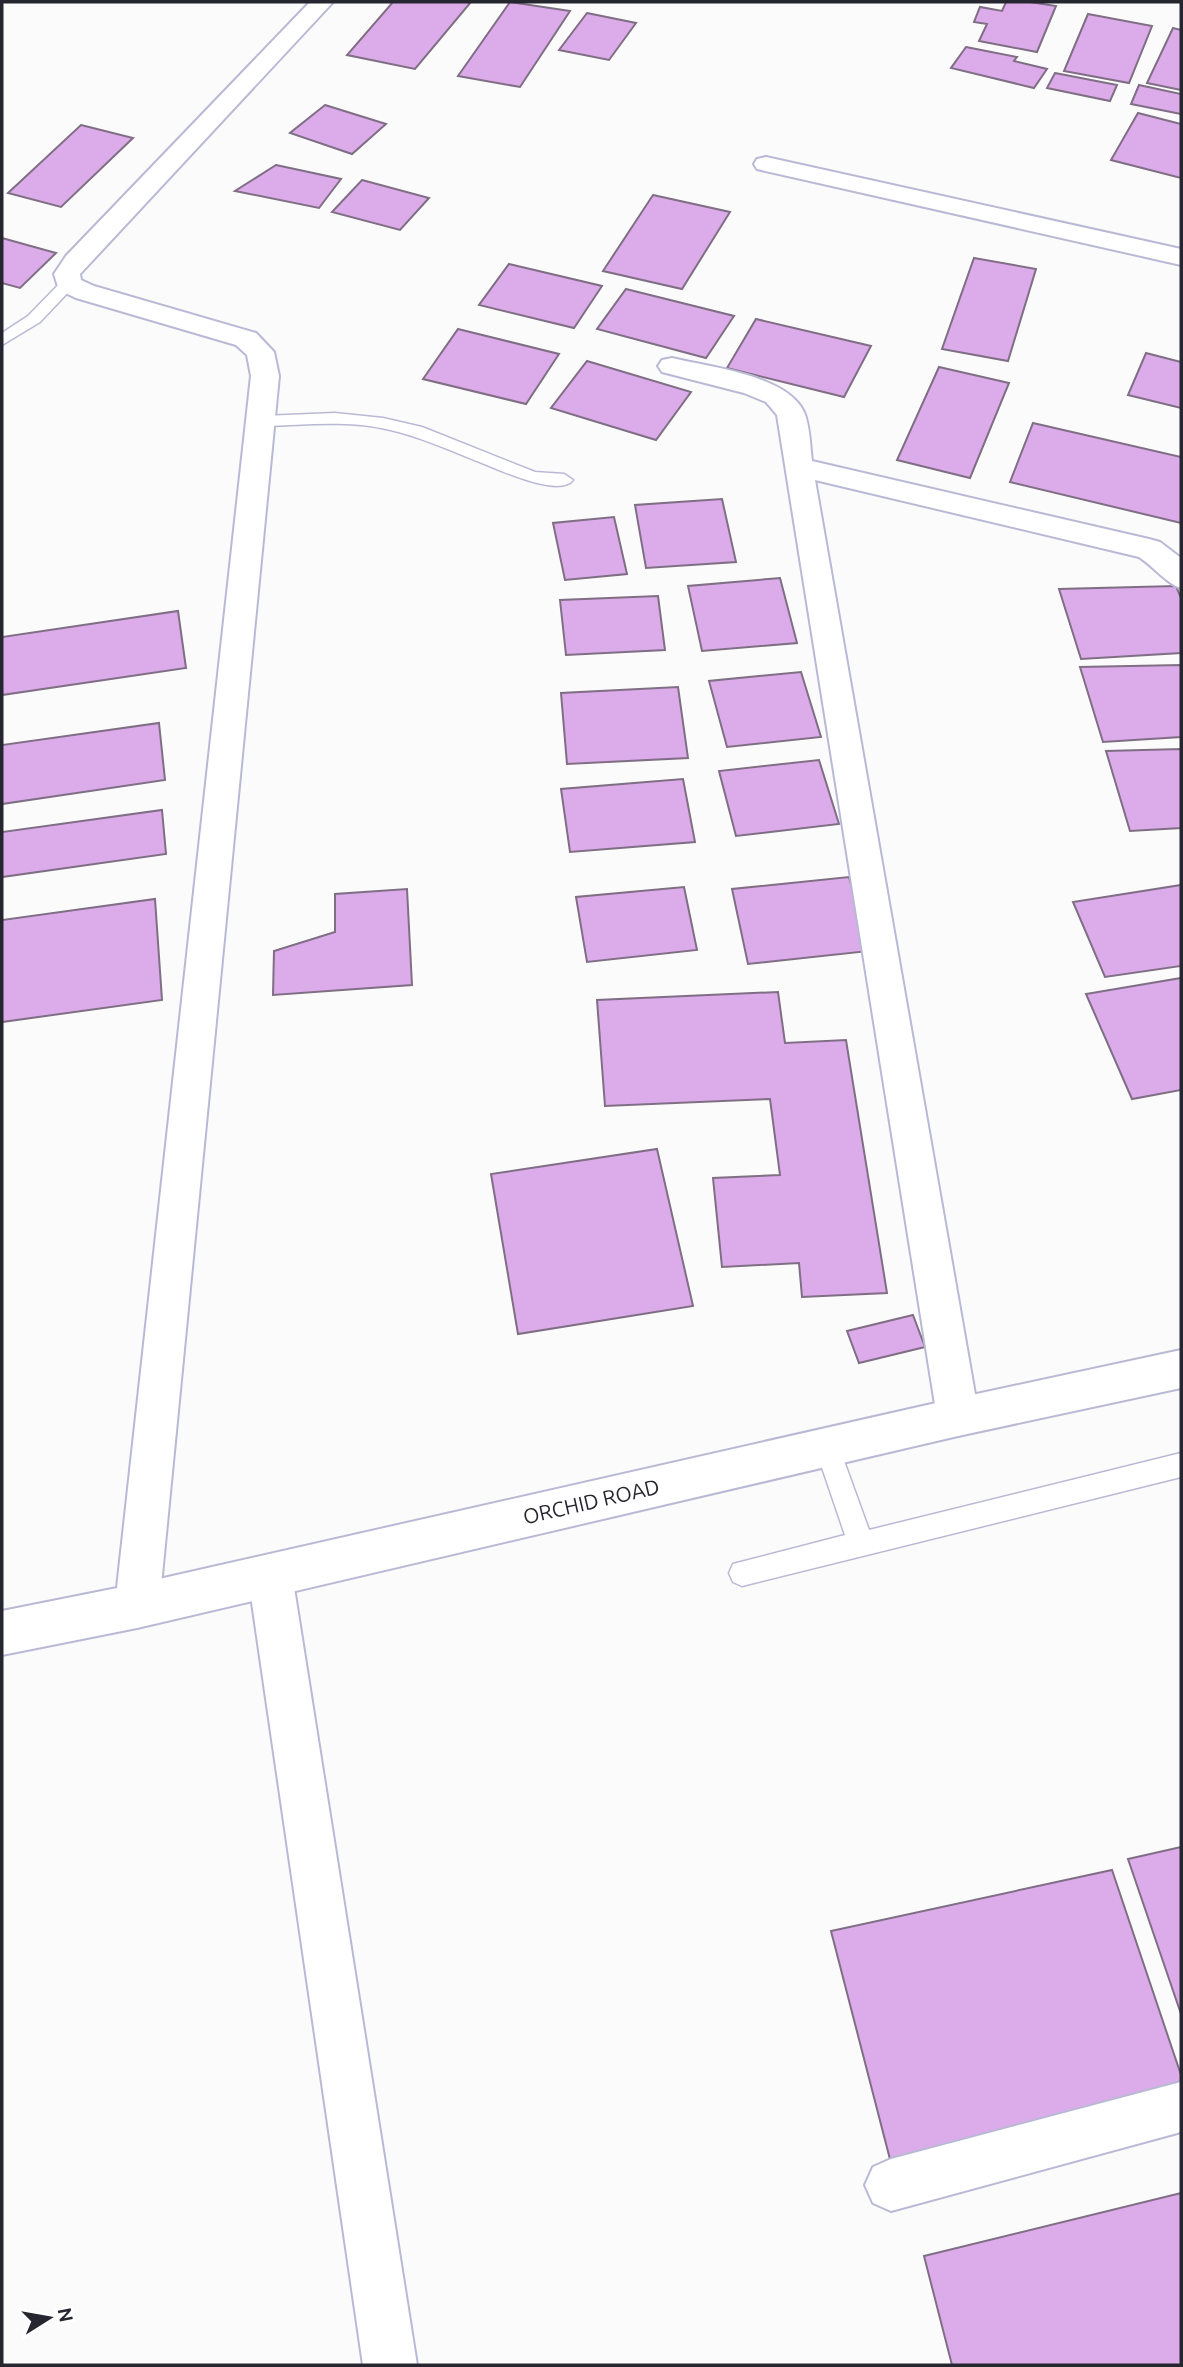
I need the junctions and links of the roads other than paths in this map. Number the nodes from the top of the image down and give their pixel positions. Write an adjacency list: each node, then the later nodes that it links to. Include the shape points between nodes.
1 (322, 2): 4 (street, via 75,262 67,274)
2 (766, 164): 3 (street)
3 (1181, 257)
4 (68, 284): 5 (lane, via 34,319); 7 (street, via 246,339 260,352 265,376)
5 (2, 340)
6 (672, 366): 8 (street, via 776,396 790,414)
7 (262, 421): 9 (lane, via 335,418 383,423 416,431 532,477); 18 (street)
8 (798, 467): 10 (street, via 1149,549); 12 (street)
9 (564, 480)
10 (1181, 578)
11 (1181, 1369): 12 (street, ORCHID ROAD)
12 (958, 1417): 13 (street, ORCHID ROAD)
13 (827, 1447): 15 (lane); 17 (street, ORCHID ROAD)
14 (1181, 1465): 15 (lane)
15 (861, 1544): 16 (lane)
16 (742, 1573)
17 (270, 1574): 18 (street, ORCHID ROAD); 22 (street)
18 (136, 1605): 19 (street, ORCHID ROAD)
19 (2, 1633)
20 (1181, 2107): 21 (street)
21 (891, 2185)
22 (390, 2365)

